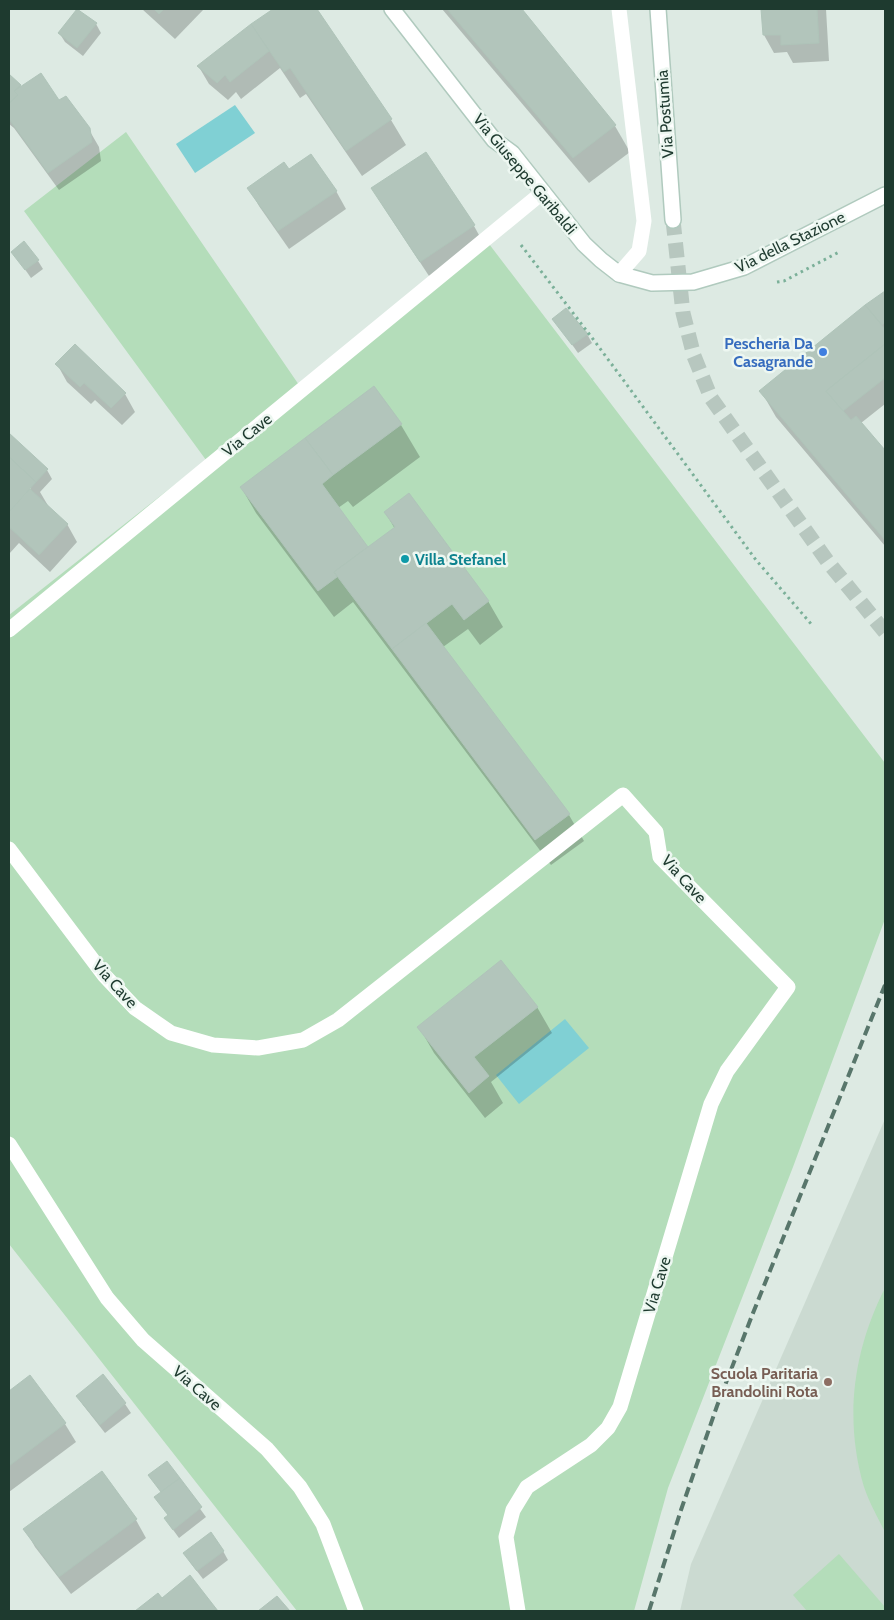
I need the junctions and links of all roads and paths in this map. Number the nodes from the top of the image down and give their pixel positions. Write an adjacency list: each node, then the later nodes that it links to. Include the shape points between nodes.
1 (392, 9): 4 (street, Via Giuseppe Garibaldi, via 494,140 512,154)
2 (619, 9): 8 (street, via 644,221 638,252)
3 (658, 9): 6 (street, Via Postumia)
4 (543, 192): 7 (street, Via Cave); 8 (street, Via Giuseppe Garibaldi, via 584,244)
5 (885, 195): 9 (street, Via della Stazione, via 744,267)
6 (673, 220)
7 (504, 223): 10 (path, via 756,560); 11 (street, Via Cave)
8 (619, 274): 9 (street, Via Giuseppe Garibaldi, via 652,283)
9 (693, 282)
10 (812, 625)
11 (9, 630)
12 (9, 849): 15 (street, Via Cave, via 104,974 135,1008 171,1032 213,1045 258,1048 304,1040 338,1020 622,794 656,832 660,857 788,987 727,1070 711,1104 620,1407 608,1428 590,1444 527,1487 513,1510 506,1537)
13 (9, 1144): 14 (street, Via Cave, via 108,1298 143,1340 267,1449 300,1487 323,1524)
14 (356, 1611)
15 (518, 1611)

